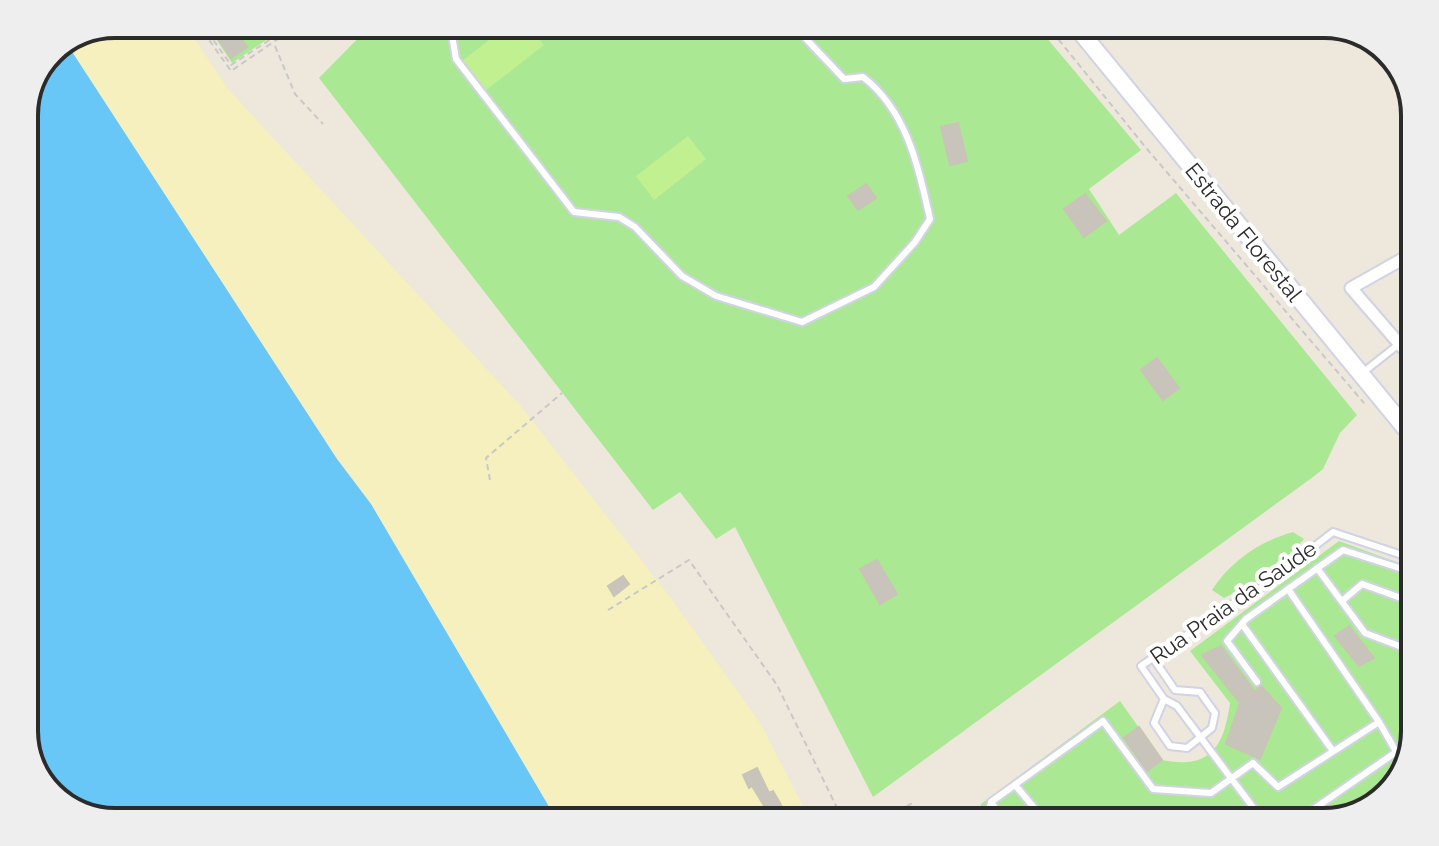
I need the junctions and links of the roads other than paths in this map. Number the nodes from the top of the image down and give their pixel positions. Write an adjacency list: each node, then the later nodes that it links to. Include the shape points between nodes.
1 (452, 38): 2 (lane, via 456,59 574,212 619,217 682,276 716,296 802,322 874,287 930,219 897,111 863,77 844,79)
2 (805, 38)
3 (1085, 38): 7 (main road, Estrada Florestal)
4 (1401, 260): 5 (street, via 1351,288)
5 (1399, 344): 6 (street); 7 (lane)
6 (1401, 346)
7 (1359, 376): 8 (main road, Estrada Florestal)
8 (1401, 424)
9 (1401, 555): 17 (lane, Rua Praia da Saúde, via 1333,532 1258,590)
10 (1317, 568): 11 (lane, via 1343,550); 12 (lane); 14 (lane)
11 (1401, 569)
12 (1288, 589): 15 (lane); 22 (lane)
13 (1401, 598): 14 (lane, via 1362,584)
14 (1342, 601): 16 (lane, via 1365,633)
15 (1242, 624): 18 (lane, via 1227,641); 24 (lane)
16 (1401, 647)
17 (1153, 658): 19 (lane); 20 (lane, Rua Praia da Saúde, via 1141,666)
18 (1257, 682)
19 (1175, 690): 21 (lane); 23 (lane, via 1200,692 1215,713 1212,728)
20 (1164, 699): 21 (lane); 23 (lane, via 1154,723 1170,746 1187,748)
21 (1177, 706): 23 (lane)
22 (1379, 722): 24 (lane); 25 (lane)
23 (1200, 737): 26 (lane)
24 (1333, 751): 26 (lane, via 1278,787 1253,763)
25 (1396, 754): 33 (lane)
26 (1231, 778): 27 (lane, via 1211,793 1153,789 1103,721); 32 (lane)
27 (1015, 785): 28 (lane); 31 (lane)
28 (991, 802): 29 (lane); 30 (lane)
29 (990, 808)
30 (995, 808)
31 (1034, 808)
32 (1254, 808)
33 (1316, 808)

